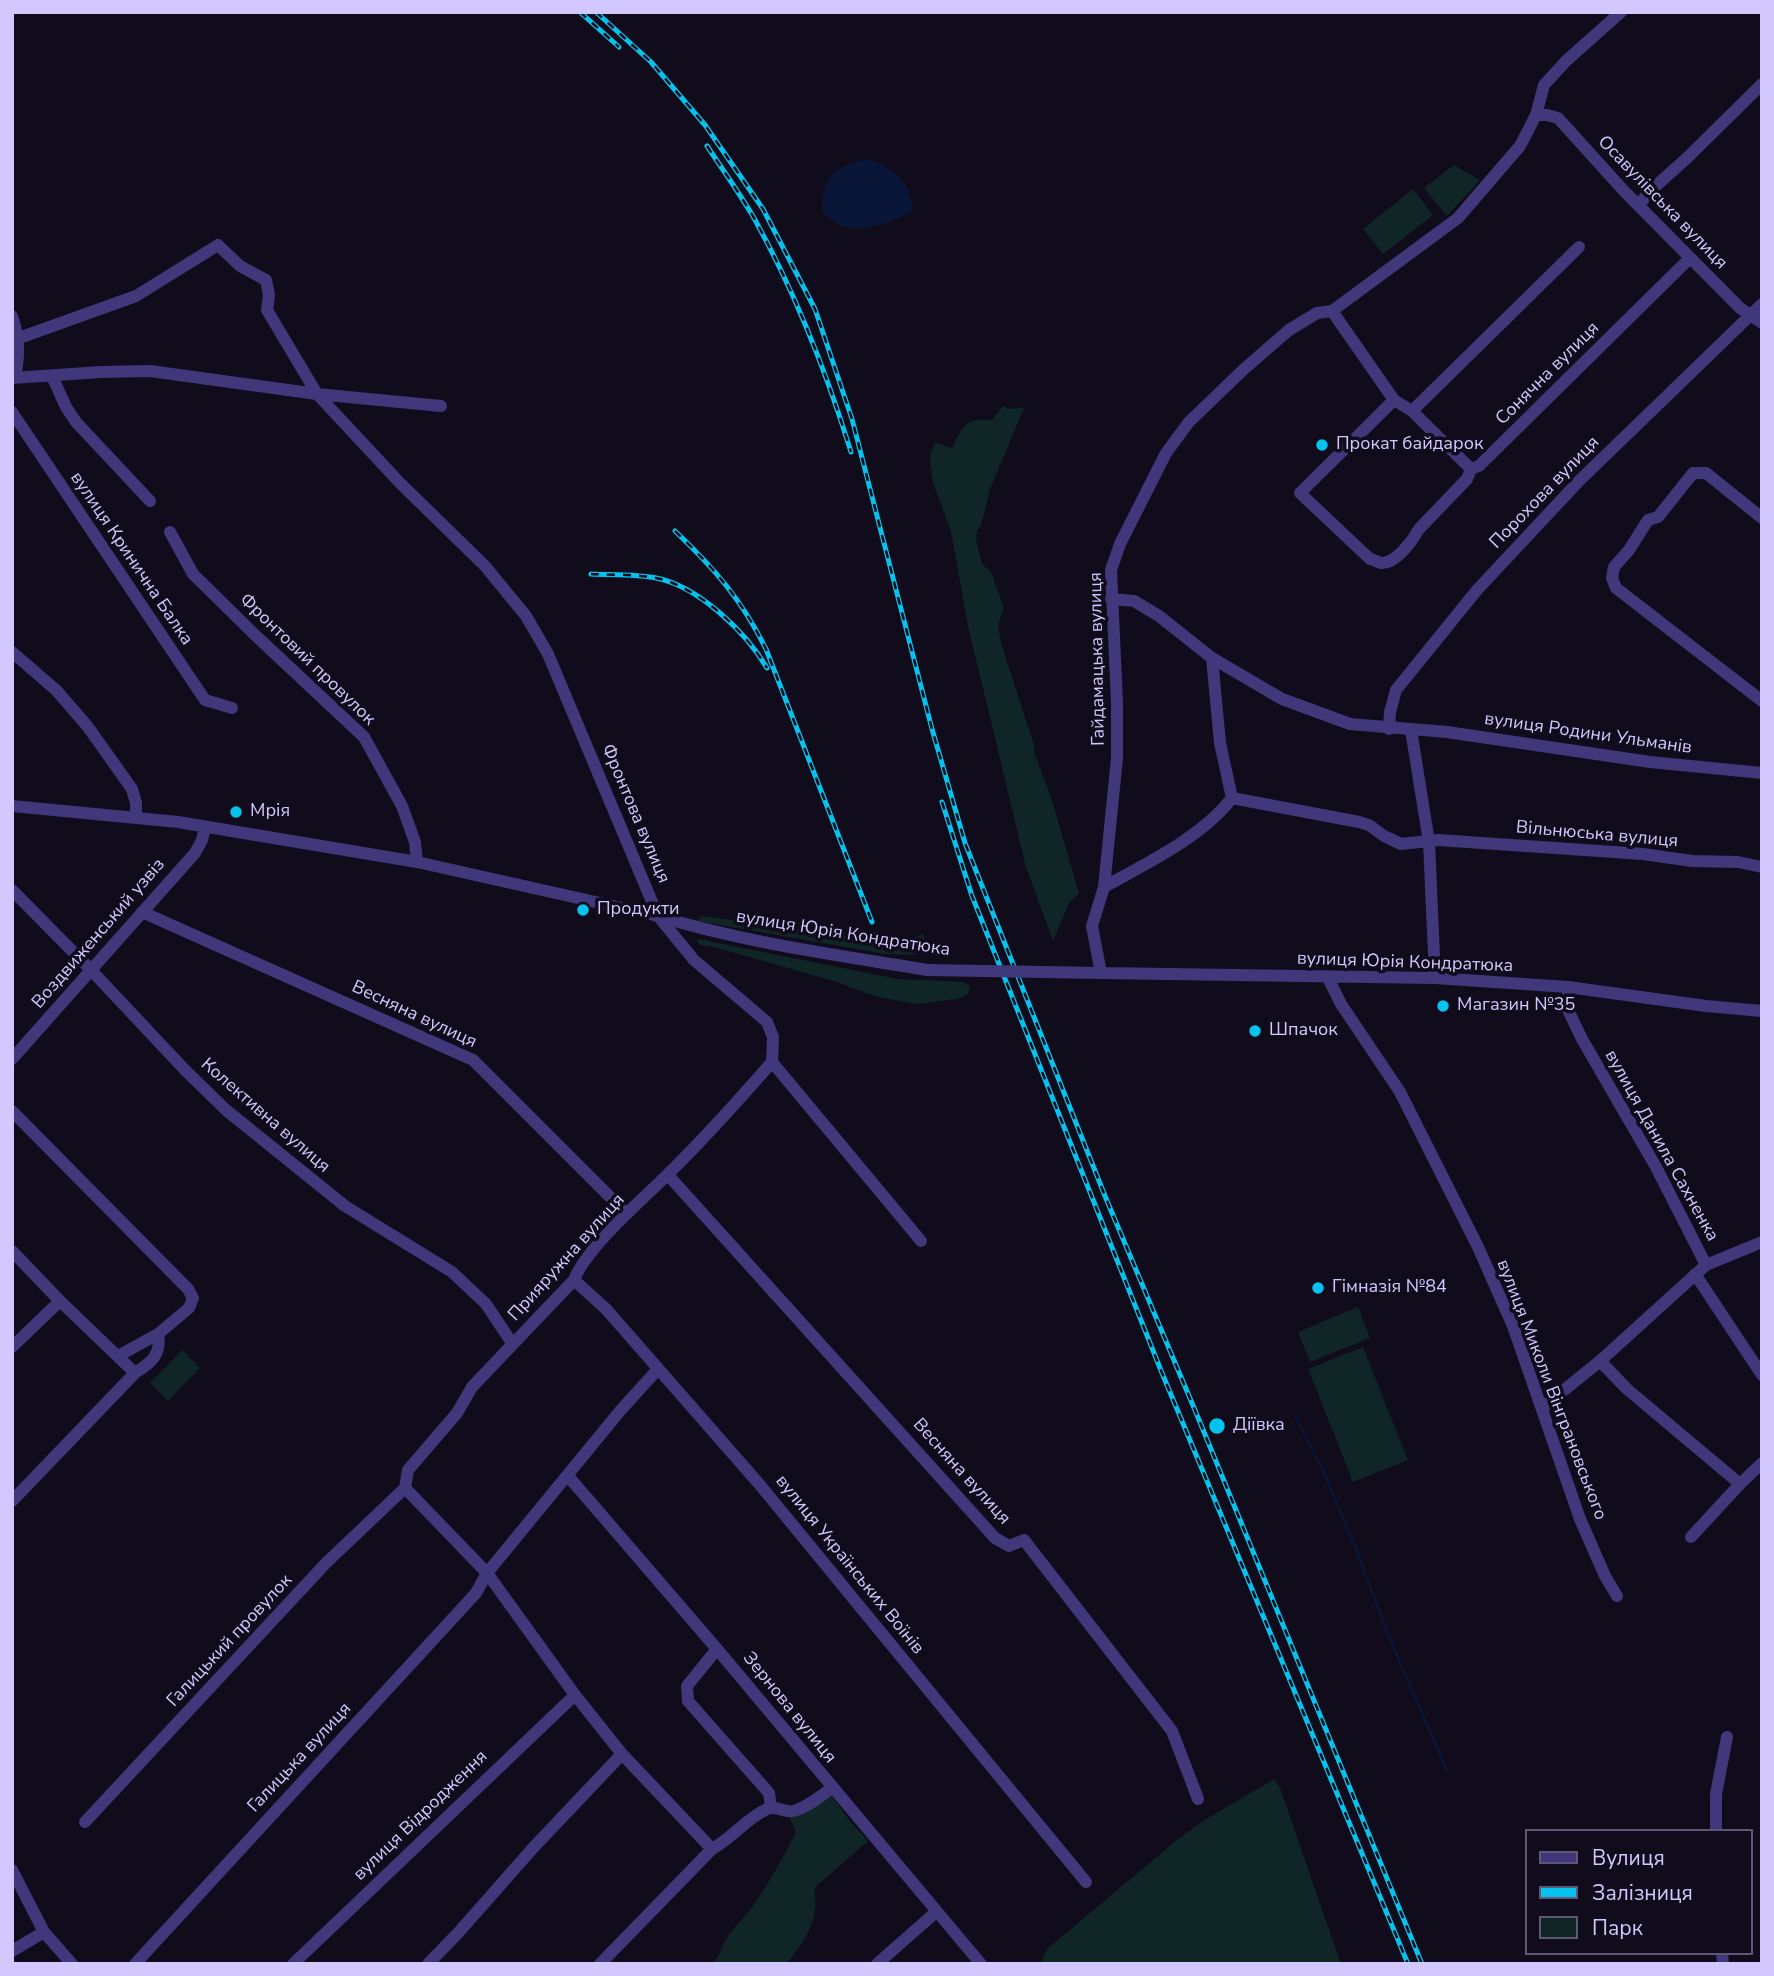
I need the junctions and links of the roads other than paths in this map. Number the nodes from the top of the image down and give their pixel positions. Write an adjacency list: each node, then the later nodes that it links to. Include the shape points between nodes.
1 (1621, 12): 3 (street, Гайдамацька вулиця, via 1544,85)
2 (1762, 84): 4 (street)
3 (1536, 115): 4 (street, Осавулівська вулиця, via 1558,118); 8 (street, Гайдамацька вулиця, via 1520,146 1458,218)
4 (1639, 205): 6 (street, Осавулівська вулиця)
5 (1579, 247): 18 (street)
6 (1690, 258): 9 (street, Осавулівська вулиця); 20 (street, Сонячна вулиця)
7 (1762, 304): 9 (street, Порохова вулиця)
8 (1332, 312): 16 (street); 24 (street, Гайдамацька вулиця, via 1317,313 1289,330 1189,422 1166,453 1120,544 1111,570)
9 (1750, 315): 11 (street, Осавулівська вулиця); 29 (street, Порохова вулиця, via 1579,481 1477,590 1396,690)
10 (12, 316): 12 (street)
11 (1762, 323)
12 (19, 338): 14 (street); 15 (street, Фронтова вулиця, via 136,296 218,245 240,266 266,280 267,310)
13 (52, 376): 14 (street); 15 (street, via 150,371); 21 (street, via 76,422)
14 (14, 377)
15 (317, 394): 17 (street); 42 (street, Фронтова вулиця, via 485,566 526,616 548,654)
16 (1394, 400): 18 (street); 20 (street, Сонячна вулиця, via 1300,493 1370,559 1392,560 1467,479)
17 (441, 406)
18 (1412, 411): 20 (street)
19 (12, 412): 28 (street, вулиця Кринична Балка, via 205,700)
20 (1471, 469)
21 (150, 501)
22 (1762, 518): 27 (street, via 1706,473 1693,474 1658,517 1648,520 1614,567 1612,578 1616,589)
23 (170, 532): 37 (street, Фронтовий провулок, via 194,574 364,737 402,806)
24 (1111, 598): 26 (street, вулиця Родини Ульманів, via 1134,601); 39 (street, Гайдамацька вулиця, via 1117,758)
25 (12, 652): 34 (street, via 57,691 88,727 132,789)
26 (1212, 657): 29 (street, вулиця Родини Ульманів, via 1282,699 1350,724); 32 (street, via 1220,743)
27 (1762, 701)
28 (232, 708)
29 (1389, 729): 30 (street, вулиця Родини Ульманів)
30 (1410, 730): 31 (street, вулиця Родини Ульманів); 36 (street)
31 (1762, 773)
32 (1232, 798): 36 (street, Вільнюська вулиця, via 1359,822 1401,844); 39 (street, via 1221,812 1167,852)
33 (12, 806): 34 (street, вулиця Юрія Кондратюка)
34 (136, 817): 35 (street, вулиця Юрія Кондратюка)
35 (205, 828): 37 (street, вулиця Юрія Кондратюка); 41 (street, Воздвиженський узвіз, via 195,853)
36 (1429, 842): 38 (street, Вільнюська вулиця, via 1643,854); 46 (street)
37 (417, 862): 42 (street, вулиця Юрія Кондратюка)
38 (1762, 867)
39 (1104, 887): 44 (street, Гайдамацька вулиця, via 1092,926)
40 (12, 890): 43 (street, Колективна вулиця)
41 (142, 912): 43 (street, Воздвиженський узвіз); 53 (street, Весняна вулиця, via 473,1060)
42 (658, 916): 44 (street, вулиця Юрія Кондратюка, bridge, via 805,950 927,970); 50 (street, Фронтова вулиця, via 694,960 767,1022 774,1037)
43 (92, 970): 49 (street, Воздвиженський узвіз); 62 (street, Колективна вулиця, via 226,1110 345,1206 452,1272 486,1304)
44 (1101, 973): 45 (street, вулиця Юрія Кондратюка)
45 (1328, 978): 46 (street, вулиця Юрія Кондратюка); 69 (street, вулиця Миколи Вінграновського, via 1400,1092 1479,1247)
46 (1435, 978): 47 (street, вулиця Юрія Кондратюка)
47 (1568, 987): 48 (street, вулиця Юрія Кондратюка); 57 (street, вулиця Данила Сахненка, via 1568,1010 1582,1039)
48 (1762, 1011)
49 (12, 1059)
50 (772, 1062): 52 (street, Прияружна вулиця); 54 (street)
51 (12, 1111): 61 (street, via 188,1289 193,1298 189,1308)
52 (668, 1175): 53 (street, Прияружна вулиця); 83 (street, Весняна вулиця, via 995,1538 1009,1546 1024,1540 1172,1731)
53 (627, 1214): 59 (street, Прияружна вулиця, via 579,1267)
54 (921, 1241)
55 (1762, 1242): 57 (street, вулиця Данила Сахненка)
56 (12, 1251): 60 (street)
57 (1706, 1265): 58 (street)
58 (1695, 1274): 65 (street); 68 (street)
59 (574, 1280): 62 (street, Прияружна вулиця); 66 (street, вулиця Українських Воїнів)
60 (60, 1301): 63 (street); 64 (street)
61 (158, 1335): 64 (street); 67 (street, via 156,1357)
62 (512, 1343): 73 (street, Прияружна вулиця, via 408,1470)
63 (12, 1347)
64 (118, 1356): 67 (street)
65 (1600, 1361): 69 (street); 72 (street)
66 (659, 1369): 71 (street, Галицька вулиця); 89 (street, вулиця Українських Воїнів)
67 (135, 1373): 74 (street)
68 (1762, 1375)
69 (1542, 1408): 77 (street, вулиця Миколи Вінграновського, via 1580,1519)
70 (1762, 1463): 72 (street)
71 (568, 1476): 76 (street, Галицька вулиця); 78 (street, Зернова вулиця)
72 (1740, 1484): 75 (street)
73 (405, 1488): 76 (street); 85 (street, Галицький провулок, via 326,1563)
74 (12, 1501)
75 (1691, 1537)
76 (487, 1573): 79 (street); 94 (street, Галицька вулиця, via 476,1593)
77 (1617, 1596)
78 (717, 1649): 82 (street, Зернова вулиця); 84 (street, via 687,1686 688,1701 769,1793)
79 (575, 1695): 81 (street); 95 (street, вулиця Відродження)
80 (1727, 1737): 86 (street, via 1716,1794)
81 (622, 1754): 87 (street); 96 (street)
82 (832, 1788): 84 (street, via 791,1812); 90 (street, Зернова вулиця)
83 (1198, 1799)
84 (771, 1807): 87 (street)
85 (85, 1822)
86 (1716, 1829)
87 (712, 1849): 97 (street)
88 (12, 1870): 91 (street)
89 (1086, 1882)
90 (936, 1912): 98 (street); 99 (street, Зернова вулиця)
91 (44, 1932): 92 (street); 93 (street)
92 (12, 1951)
93 (72, 1964)
94 (135, 1964)
95 (293, 1964)
96 (428, 1964)
97 (600, 1964)
98 (877, 1964)
99 (981, 1964)

